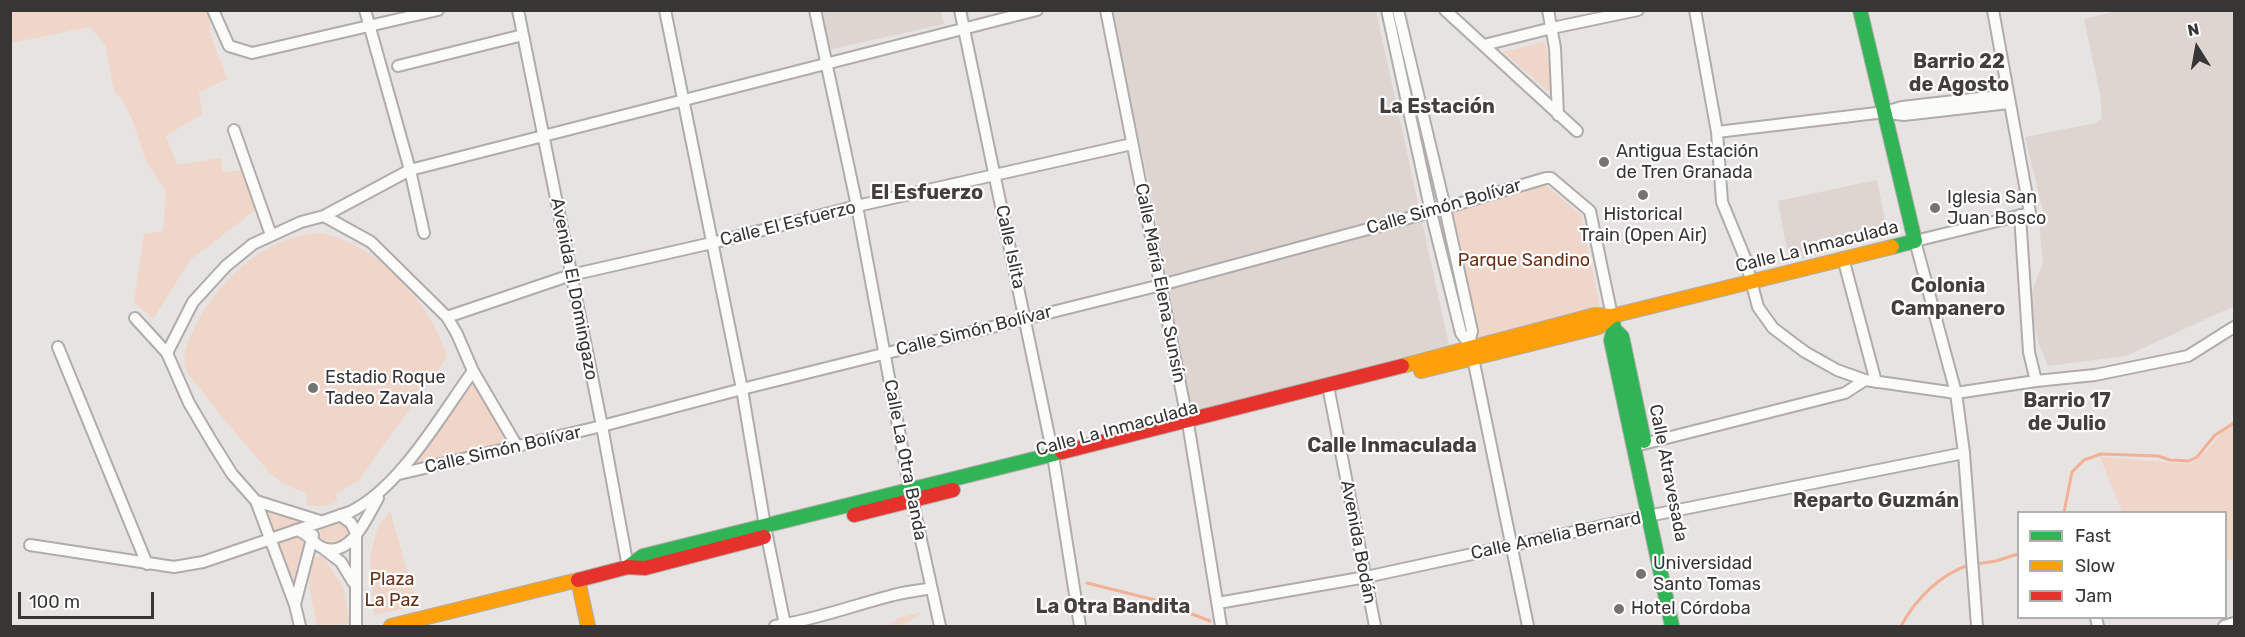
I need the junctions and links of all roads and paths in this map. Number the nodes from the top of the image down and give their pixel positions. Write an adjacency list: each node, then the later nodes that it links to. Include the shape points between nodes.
1 (213, 10): 18 (street, via 229,46 252,53)
2 (365, 10): 18 (street)
3 (438, 10): 18 (street)
4 (518, 10): 21 (street, Avenida El Domingazo)
5 (665, 10): 28 (street)
6 (815, 10): 24 (street, Calle La Otra Banda)
7 (960, 10): 20 (street, Calle Islita)
8 (1037, 10): 20 (street)
9 (1106, 10): 37 (street, Calle María Elena Sunsín)
10 (1387, 10): 25 (street)
11 (1398, 10): 23 (street)
12 (1445, 10): 22 (street)
13 (1548, 10): 19 (street)
14 (1638, 10): 19 (street)
15 (1695, 10): 33 (street)
16 (1860, 10): 29 (main road)
17 (1993, 10): 27 (street)
18 (368, 26): 38 (street)
19 (1552, 28): 22 (street); 30 (street)
20 (963, 30): 24 (street); 39 (street, Calle Islita)
21 (523, 35): 26 (street); 34 (street, Avenida El Domingazo)
22 (1484, 45): 30 (street)
23 (1410, 63): 25 (street); 35 (street)
24 (827, 65): 28 (street); 41 (street, Calle La Otra Banda)
25 (1398, 65): 36 (street)
26 (398, 66)
27 (2008, 99): 29 (street, via 1902,107); 44 (street)
28 (684, 100): 34 (street); 49 (street)
29 (1885, 112): 33 (street); 48 (main road)
30 (1558, 115): 32 (street)
31 (234, 130): 47 (street)
32 (1577, 131)
33 (1718, 132): 52 (street, via 1722,202)
34 (543, 137): 38 (street); 51 (street, Avenida El Domingazo)
35 (1428, 137): 36 (street); 42 (street)
36 (1415, 142): 43 (street)
37 (1132, 144): 39 (street, Calle El Esfuerzo); 53 (street, Calle María Elena Sunsín)
38 (410, 170): 45 (street); 46 (street)
39 (995, 175): 41 (street, Calle El Esfuerzo); 56 (street, Calle Islita)
40 (1546, 178): 42 (street, Calle Simón Bolívar); 57 (street, Calle Atravesada, via 1590,211)
41 (857, 206): 49 (street, Calle El Esfuerzo); 62 (street, Calle La Otra Banda)
42 (1445, 208): 43 (street, Calle Simón Bolívar); 60 (street, via 1472,331)
43 (1431, 212): 53 (street, Calle Simón Bolívar); 60 (street, via 1461,333)
44 (2025, 214): 48 (street, Calle La Inmaculada); 65 (street, via 2029,352)
45 (324, 216): 47 (street); 54 (street, via 371,242)
46 (424, 232)
47 (271, 235): 61 (street, via 226,266 193,303)
48 (1915, 241): 50 (main road, Calle La Inmaculada); 68 (street)
49 (712, 243): 51 (street, Calle El Esfuerzo); 66 (street)
50 (1843, 258): 52 (main road, Calle La Inmaculada); 64 (street)
51 (572, 275): 54 (street, Calle El Esfuerzo); 70 (street, Avenida El Domingazo)
52 (1751, 282): 57 (main road, Calle La Inmaculada); 64 (street, via 1758,307 1773,328 1804,352 1837,370)
53 (1161, 285): 56 (street, Calle Simón Bolívar); 69 (street, Calle María Elena Sunsín)
54 (447, 317): 63 (street)
55 (135, 318): 61 (street)
56 (1025, 318): 62 (street, Calle Simón Bolívar); 74 (street, Calle Islita)
57 (1613, 322): 60 (main road, Calle La Inmaculada, via 1594,315 1544,334); 71 (main road, Calle Atravesada, via 1622,337 1626,384)
58 (2235, 327): 65 (street, via 2188,356 2096,375)
59 (58, 347): 90 (street)
60 (1471, 350): 67 (main road, Calle La Inmaculada); 88 (street)
61 (166, 353): 78 (street, via 212,442 232,474)
62 (884, 353): 66 (street, Calle Simón Bolívar); 77 (street, Calle La Otra Banda)
63 (473, 370): 72 (street); 75 (street)
64 (1870, 381): 68 (street); 71 (street, via 1845,393)
65 (2036, 381): 68 (street)
66 (742, 389): 70 (street, Calle Simón Bolívar); 83 (street)
67 (1328, 390): 69 (main road, Calle La Inmaculada); 92 (street, Avenida Bodán)
68 (1956, 393): 73 (street)
69 (1189, 425): 74 (main road, Calle La Inmaculada); 97 (street, Calle María Elena Sunsín)
70 (602, 426): 72 (street, Calle Simón Bolívar); 91 (street, Avenida El Domingazo)
71 (1640, 445): 80 (main road, Calle Atravesada)
72 (517, 446): 75 (street, Calle Simón Bolívar)
73 (1964, 453): 80 (street, Calle Amelia Bernard); 113 (street)
74 (1054, 460): 77 (main road, Calle La Inmaculada); 108 (street, Calle Islita)
75 (399, 474): 76 (street)
76 (383, 490): 79 (street, via 364,506); 84 (street)
77 (912, 495): 83 (main road, Calle La Inmaculada); 96 (street, Calle La Otra Banda)
78 (256, 501): 81 (street); 86 (street)
79 (340, 515): 81 (street); 84 (street)
80 (1653, 515): 88 (street, Calle Amelia Bernard); 95 (main road, Calle Atravesada)
81 (320, 521): 82 (street); 85 (street)
82 (296, 530): 85 (street); 86 (street)
83 (766, 531): 91 (main road, Calle La Inmaculada, via 643,556); 100 (street)
84 (356, 533): 89 (street, via 344,547); 94 (street)
85 (312, 538): 89 (street); 98 (street)
86 (270, 539): 90 (street, via 203,562 174,567); 98 (street)
87 (30, 545): 90 (street)
88 (1513, 546): 92 (street, Calle Amelia Bernard); 110 (street)
89 (324, 549): 94 (street, via 341,562)
90 (147, 564)
91 (628, 567): 93 (main road, Calle La Inmaculada)
92 (1366, 577): 97 (street, Calle Amelia Bernard); 109 (street, Avenida Bodán)
93 (572, 582): 104 (main road, Calle La Inmaculada); 105 (main road); 106 (main road)
94 (355, 587): 103 (street)
95 (1668, 587): 111 (main road, Calle Atravesada); 112 (main road, Calle Atravesada)
96 (931, 588): 100 (street); 107 (street, Calle La Otra Banda)
97 (1218, 603): 101 (street, Calle María Elena Sunsín)
98 (295, 605): 102 (street)
99 (2235, 623): 114 (street)
100 (780, 626)
101 (1220, 626)
102 (300, 627)
103 (356, 627)
104 (391, 627)
105 (576, 627)
106 (588, 627)
107 (940, 627)
108 (1080, 627)
109 (1375, 627)
110 (1528, 627)
111 (1672, 627)
112 (1682, 627)
113 (1977, 627)
114 (2224, 627)

